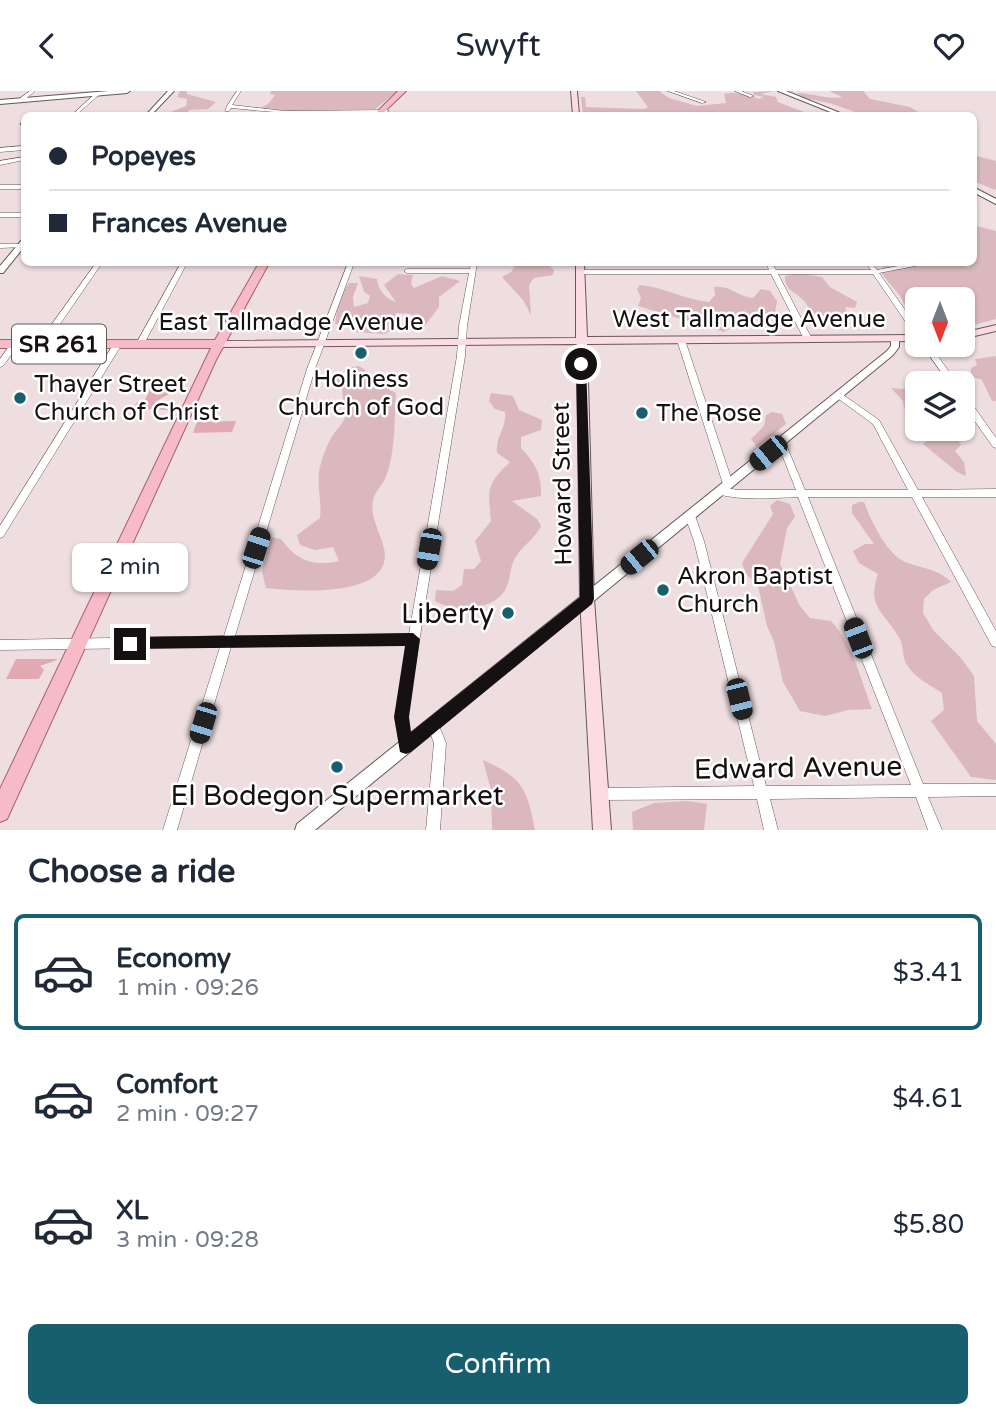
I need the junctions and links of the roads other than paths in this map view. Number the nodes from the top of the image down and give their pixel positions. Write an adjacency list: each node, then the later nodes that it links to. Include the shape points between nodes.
1 (33, 91): 12 (street)
2 (127, 91): 10 (street)
3 (171, 91): 18 (street)
4 (239, 91): 16 (street)
5 (405, 91): 20 (main road)
6 (574, 91): 21 (main road)
7 (670, 91): 14 (street)
8 (737, 91): 11 (street)
9 (780, 91): 22 (street)
10 (94, 93): 12 (street); 17 (street)
11 (751, 93): 15 (street)
12 (22, 100): 13 (street)
13 (0, 102)
14 (704, 102)
15 (757, 102)
16 (229, 106): 19 (street); 20 (street, via 285,112)
17 (77, 112)
18 (151, 112)
19 (225, 112)
20 (384, 112)
21 (576, 112)
22 (834, 112)
23 (21, 148): 24 (street)
24 (0, 150)
25 (21, 160): 26 (street)
26 (0, 163)
27 (0, 187): 28 (street)
28 (21, 187)
29 (977, 191): 30 (street)
30 (996, 202)
31 (0, 215): 32 (street)
32 (21, 215)
33 (21, 245): 34 (street)
34 (0, 246)
35 (21, 248): 46 (street)
36 (97, 266): 63 (street)
37 (182, 266): 65 (street)
38 (262, 266): 66 (main road)
39 (350, 266): 60 (street)
40 (666, 266): 49 (street)
41 (771, 266): 48 (street)
42 (871, 266): 50 (street)
43 (905, 266): 50 (street)
44 (473, 267): 47 (street); 59 (street)
45 (580, 267): 49 (street); 57 (main road, Howard Street)
46 (0, 271)
47 (407, 271)
48 (774, 271): 49 (street); 50 (street); 54 (street)
49 (670, 272)
50 (876, 272): 51 (street)
51 (905, 314)
52 (996, 328): 53 (main road)
53 (975, 333)
54 (808, 339): 55 (main road, West Tallmadge Avenue); 58 (main road, West Tallmadge Avenue)
55 (895, 339): 56 (main road, West Tallmadge Avenue); 68 (street, via 890,353)
56 (905, 339)
57 (581, 340): 58 (main road, West Tallmadge Avenue); 59 (main road, East Tallmadge Avenue); 78 (main road, Howard Street)
58 (681, 340): 72 (street)
59 (461, 341): 60 (main road, East Tallmadge Avenue); 79 (street)
60 (320, 342): 66 (main road, East Tallmadge Avenue); 80 (street)
61 (0, 344): 62 (main road, East Tallmadge Avenue / SR 261)
62 (15, 344): 63 (main road, East Tallmadge Avenue / SR 261); 67 (street)
63 (42, 344): 64 (main road, East Tallmadge Avenue / SR 261)
64 (118, 344): 65 (main road, East Tallmadge Avenue / SR 261); 77 (street)
65 (140, 344): 66 (main road, East Tallmadge Avenue / SR 261)
66 (218, 344): 83 (main road)
67 (0, 364)
68 (839, 395): 70 (street); 73 (street, via 876,422)
69 (975, 415): 71 (street)
70 (780, 442): 72 (street); 75 (street)
71 (996, 445)
72 (724, 488): 75 (street, via 738,494); 76 (street)
73 (915, 493): 74 (street); 75 (street); 81 (street)
74 (996, 493)
75 (801, 494): 87 (street)
76 (690, 516): 78 (street); 88 (street)
77 (0, 534)
78 (587, 599): 84 (street); 89 (main road, Howard Street)
79 (413, 639): 80 (street); 85 (street, via 401,717)
80 (226, 642): 83 (street); 91 (street)
81 (996, 642)
82 (0, 645): 83 (street)
83 (77, 645): 90 (main road)
84 (433, 725): 85 (street); 93 (street, via 440,743)
85 (406, 746): 92 (street)
86 (996, 790): 87 (street, Edward Avenue)
87 (919, 791): 88 (street, Edward Avenue); 96 (street)
88 (762, 793): 89 (street, Edward Avenue); 95 (street)
89 (600, 794): 94 (main road, Howard Street)
90 (0, 812)
91 (170, 830)
92 (303, 830)
93 (433, 830)
94 (602, 830)
95 (771, 830)
96 (935, 830)

